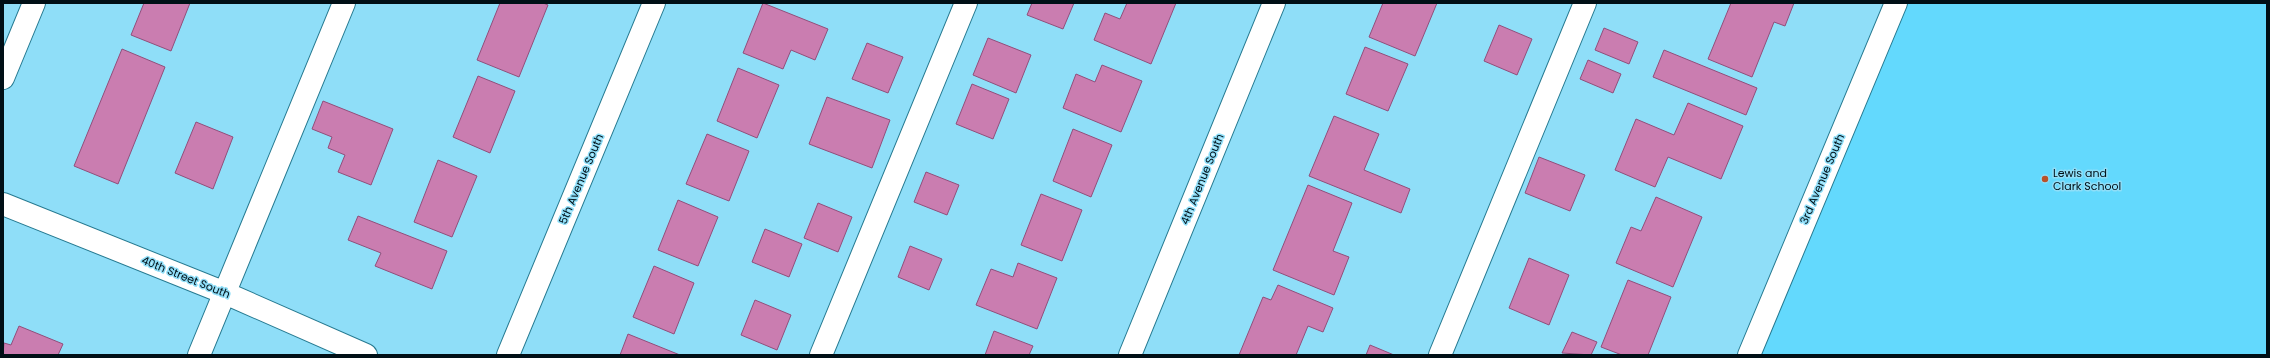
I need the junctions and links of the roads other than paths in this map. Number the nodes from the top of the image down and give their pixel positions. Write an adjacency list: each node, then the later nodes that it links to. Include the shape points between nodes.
1 (34, 3): 8 (street)
2 (344, 3): 10 (street)
3 (654, 3): 13 (street, 5th Avenue South)
4 (966, 3): 14 (street)
5 (1274, 3): 15 (street, 4th Avenue South)
6 (1585, 3): 16 (street)
7 (1896, 3): 17 (street, 3rd Avenue South)
8 (3, 78)
9 (3, 204): 10 (street, 40th Street South)
10 (225, 293): 11 (street); 12 (street, 40th Street South)
11 (199, 355)
12 (366, 355)
13 (508, 355)
14 (821, 355)
15 (1130, 355)
16 (1440, 355)
17 (1749, 355)

